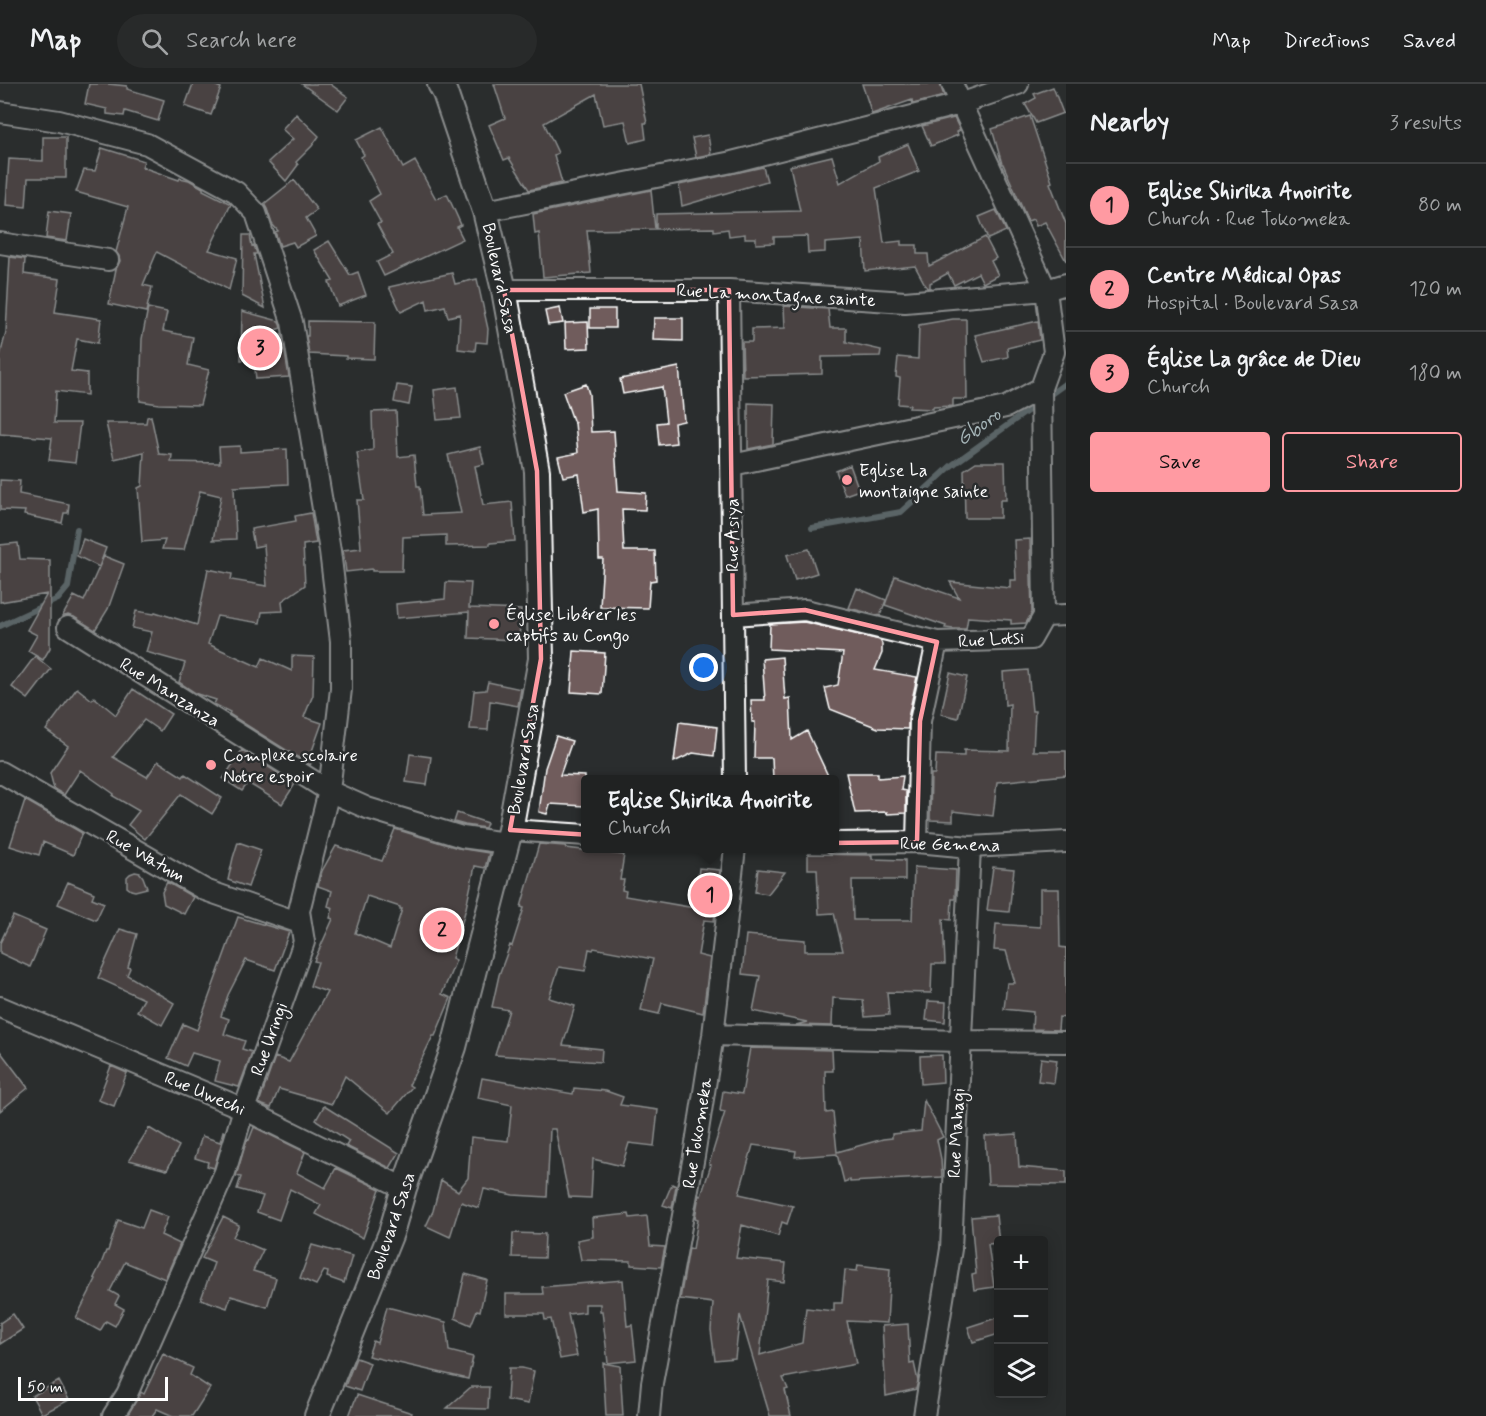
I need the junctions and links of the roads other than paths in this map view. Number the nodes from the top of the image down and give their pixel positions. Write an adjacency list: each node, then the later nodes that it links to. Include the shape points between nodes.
1 (440, 84): 6 (street, Boulevard Sasa)
2 (952, 84): 4 (street)
3 (1018, 84): 4 (street)
4 (960, 104): 6 (street, via 732,162); 12 (street)
5 (0, 112): 22 (street, Rue Uringi, via 59,121 147,144 236,192 256,213 292,322 330,551 341,640 341,689)
6 (485, 211): 10 (street, Boulevard Sasa)
7 (0, 243): 8 (street)
8 (108, 260)
9 (1066, 284): 12 (street, Rue La montagne sainte)
10 (504, 290): 11 (street, Rue La montagne sainte); 24 (street, Boulevard Sasa, via 537,471 541,659)
11 (729, 290): 12 (street, Rue La montagne sainte, via 905,302); 14 (street, Rue Asiya)
12 (1046, 291): 13 (street, via 1054,352)
13 (1041, 388): 14 (street, via 1006,407); 17 (street, Rue Lotsi)
14 (732, 465): 15 (street, Rue Asiya)
15 (733, 615): 19 (street, via 805,610); 21 (street, Rue Asiya)
16 (1066, 615): 17 (street)
17 (1044, 616): 19 (street, Rue Lotsi, via 1031,639)
18 (68, 627): 22 (street, Rue Manzanza)
19 (937, 642): 25 (street, Rue Lotsi, via 920,721)
20 (0, 772): 30 (street, Rue Watum, via 205,890)
21 (735, 775)
22 (329, 791): 24 (street, Rue Manzanza, via 367,808 462,837); 30 (street, Rue Uringi, via 299,911)
23 (581, 835): 24 (street)
24 (508, 836): 36 (street, Boulevard Sasa, via 454,1047)
25 (917, 842): 27 (street, Rue Gemena); 28 (street, Rue Gemena)
26 (1066, 842): 28 (street, Rue Gemena)
27 (839, 843)
28 (970, 847): 33 (street, Rue Mahagi)
29 (735, 853): 32 (street, Rue Tokomeka)
30 (300, 923): 35 (street, Rue Uringi, via 304,942)
31 (0, 1007): 35 (street, Rue Uwechi)
32 (713, 1035): 33 (street); 39 (street, Rue Tokomeka)
33 (960, 1041): 34 (street); 40 (street, Rue Mahagi, via 951,1249)
34 (1066, 1042)
35 (244, 1109): 36 (street, Rue Uwechi); 37 (street, Rue Uringi, via 225,1172 127,1394)
36 (404, 1188): 38 (street, Boulevard Sasa, via 391,1233)
37 (113, 1416)
38 (317, 1416)
39 (649, 1416)
40 (924, 1416)

